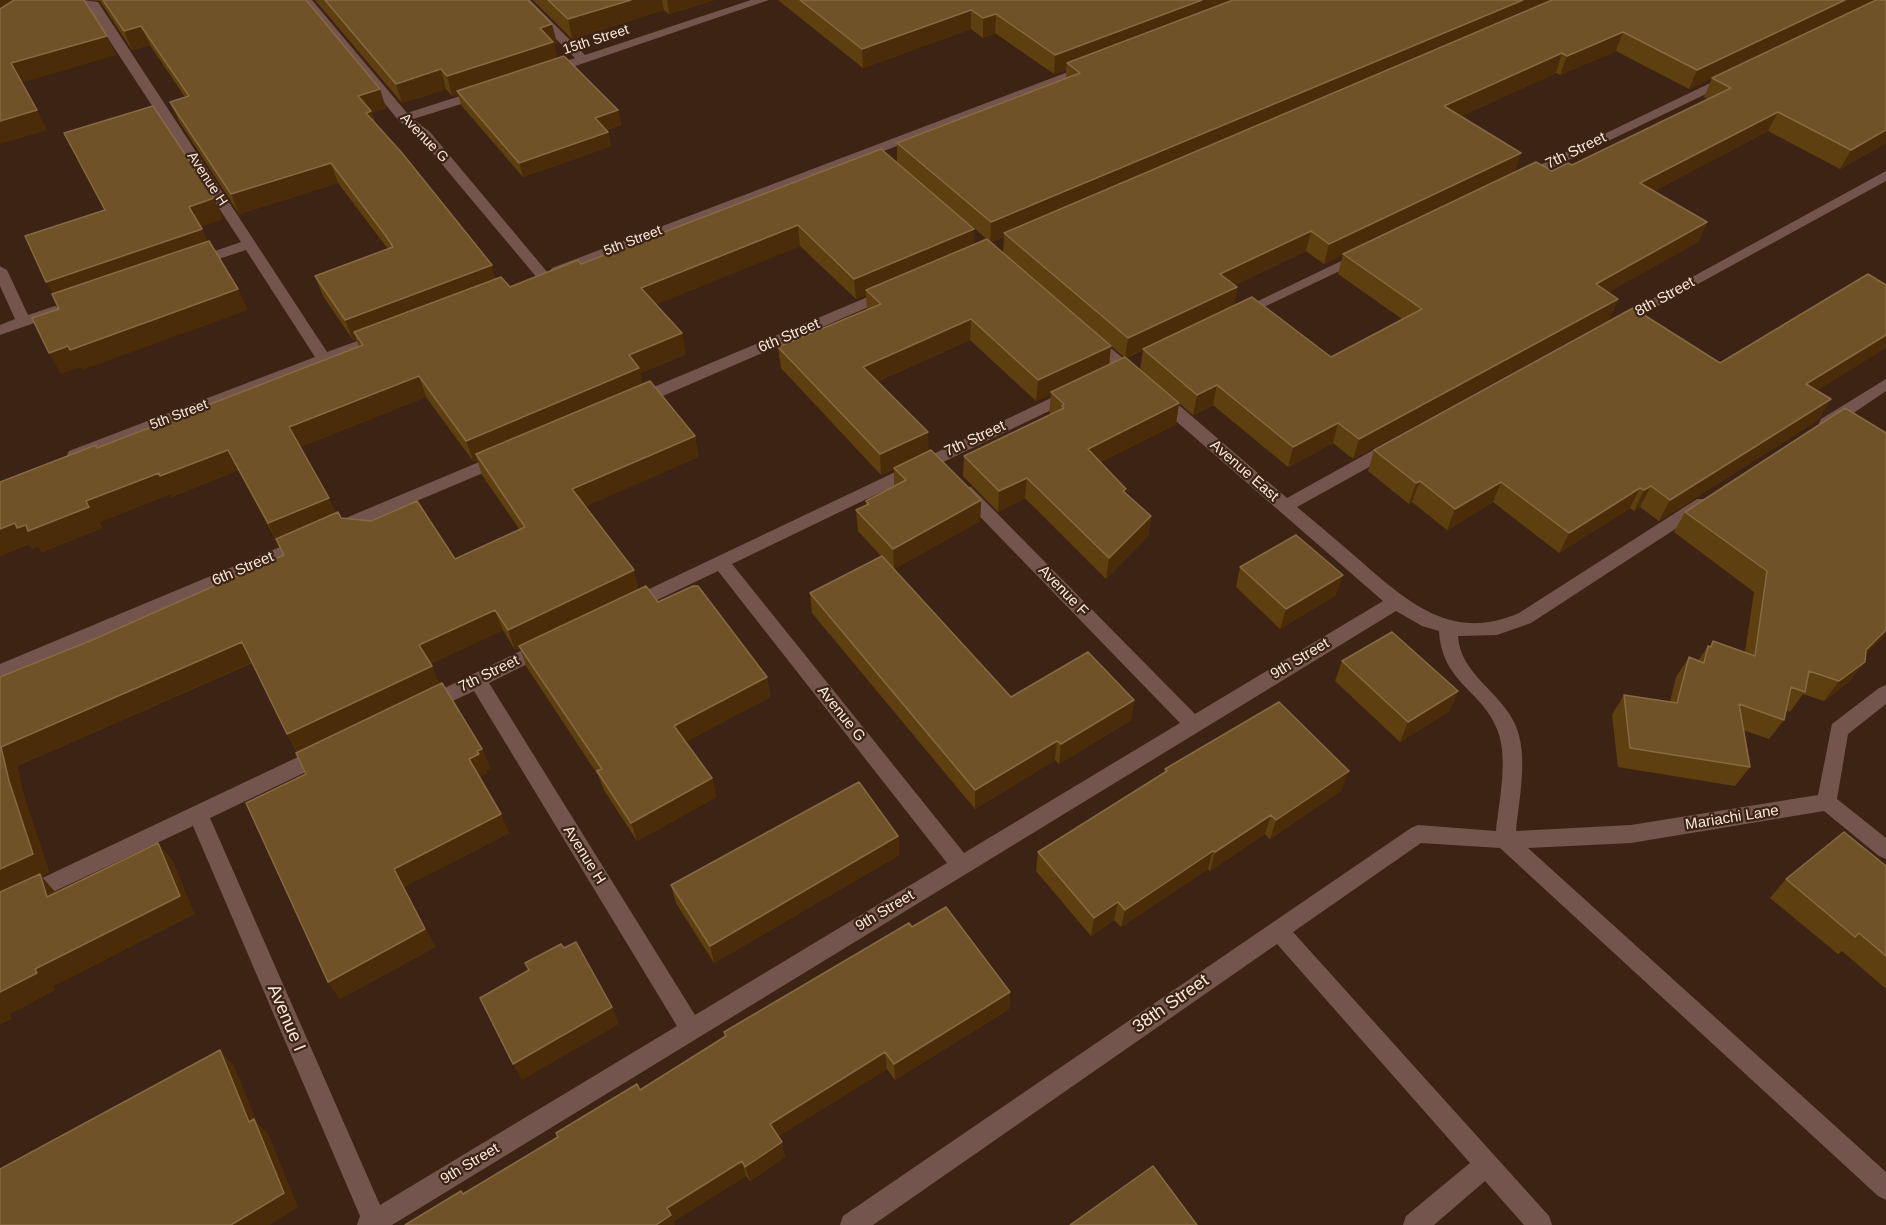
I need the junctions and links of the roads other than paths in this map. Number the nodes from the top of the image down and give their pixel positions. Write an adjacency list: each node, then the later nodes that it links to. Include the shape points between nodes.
1 (88, 0): 16 (lane, Avenue H)
2 (306, 0): 11 (lane, Avenue G)
3 (523, 0): 6 (lane)
4 (764, 0): 5 (lane, 15th Street)
5 (739, 3): 6 (lane, 15th Street)
6 (583, 60): 9 (lane, 15th Street)
7 (1101, 63): 12 (lane, 5th Street)
8 (1747, 69): 15 (lane, 7th Street)
9 (538, 74)
10 (494, 89): 11 (lane)
11 (404, 118): 20 (lane, Avenue G, via 425,135)
12 (871, 150): 13 (lane); 20 (lane, 5th Street)
13 (889, 165)
14 (1886, 175): 26 (lane, 8th Street)
15 (1511, 183)
16 (248, 244): 18 (lane); 30 (lane, Avenue H)
17 (1372, 250): 24 (lane)
18 (181, 268)
19 (0, 270): 23 (lane)
20 (537, 278)
21 (900, 288): 35 (lane, 6th Street)
22 (69, 306): 23 (lane)
23 (24, 322): 27 (lane)
24 (1222, 322)
25 (1074, 324): 31 (lane, Avenue East)
26 (1606, 329)
27 (0, 330)
28 (400, 330): 30 (lane, 5th Street)
29 (1147, 358): 31 (lane)
30 (324, 359): 40 (lane, 5th Street)
31 (1125, 369): 32 (lane); 42 (lane, Avenue East)
32 (1104, 379)
33 (1886, 384): 36 (lane)
34 (1083, 389): 39 (lane, 7th Street)
35 (626, 405)
36 (1816, 430)
37 (1410, 437): 42 (lane)
38 (516, 452): 48 (lane, 6th Street)
39 (933, 459): 43 (lane, 7th Street); 52 (lane, Avenue F)
40 (56, 462)
41 (1716, 495): 46 (lane, via 1507,627)
42 (1286, 506): 44 (lane, Avenue East)
43 (721, 563): 45 (lane, 7th Street); 58 (lane, Avenue G)
44 (1396, 602): 46 (lane, Avenue East, via 1428,621); 52 (lane, 9th Street)
45 (615, 614)
46 (1448, 627): 56 (lane, via 1451,656 1498,714 1510,740)
47 (562, 639): 49 (lane, 7th Street)
48 (0, 672)
49 (477, 680): 51 (lane, 7th Street); 61 (lane, Avenue H)
50 (1886, 693): 54 (lane, via 1839,730)
51 (413, 711)
52 (1192, 723): 58 (lane, 9th Street)
53 (338, 747): 55 (lane)
54 (1827, 802): 56 (lane, Mariachi Lane, via 1631,834); 57 (lane)
55 (198, 814): 59 (lane); 64 (lane, Avenue I)
56 (1505, 840): 60 (lane, 38th Street, via 1418,834); 63 (lane)
57 (1886, 850)
58 (961, 865): 61 (lane, 9th Street)
59 (0, 908)
60 (1278, 930): 62 (lane); 65 (lane, 38th Street)
61 (691, 1029): 64 (lane, 9th Street)
62 (1485, 1166): 66 (lane); 67 (lane)
63 (1886, 1188)
64 (372, 1223)
65 (852, 1225)
66 (1415, 1225)
67 (1540, 1225)

